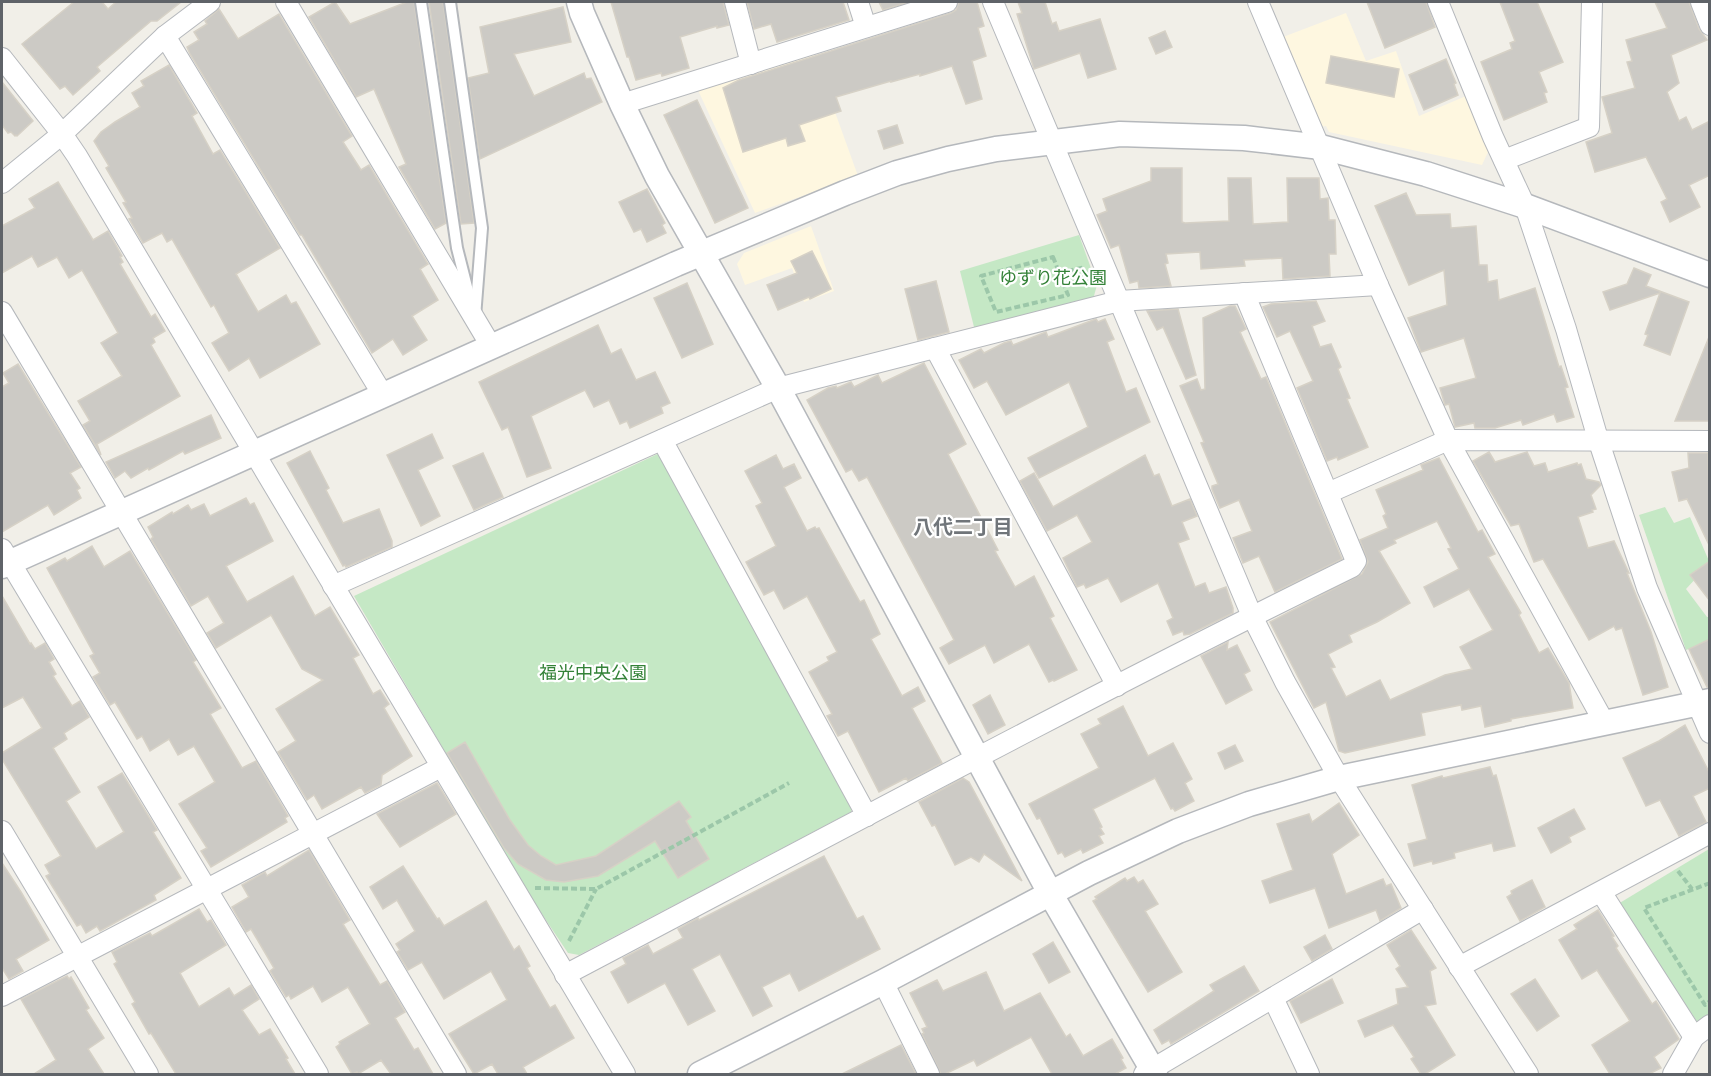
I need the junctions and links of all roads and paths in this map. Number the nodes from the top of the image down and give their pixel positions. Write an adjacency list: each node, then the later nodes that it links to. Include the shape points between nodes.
1 (286, 2): 33 (street)
2 (421, 2): 33 (lane, via 457,248)
3 (450, 2): 33 (lane, via 482,228)
4 (579, 2): 19 (street)
5 (735, 2): 18 (street)
6 (858, 2): 15 (street)
7 (947, 2): 15 (street)
8 (993, 2): 21 (street)
9 (1258, 2): 22 (street)
10 (1438, 2): 23 (street)
11 (1592, 2): 23 (street, via 1589,127)
12 (1701, 2): 14 (street)
13 (202, 4): 16 (street)
14 (1710, 25)
15 (866, 27): 18 (street)
16 (165, 36): 20 (street); 37 (street)
17 (2, 58): 20 (street)
18 (751, 64): 19 (street)
19 (622, 104): 26 (street)
20 (62, 134): 24 (street); 42 (street)
21 (1053, 141): 22 (street, via 1120,134 1183,135); 26 (street, via 948,159 897,173); 31 (street)
22 (1321, 147): 25 (street, via 1426,174); 29 (street)
23 (1504, 160): 25 (street)
24 (2, 183)
25 (1525, 206): 28 (street); 38 (street)
26 (700, 254): 34 (street); 36 (street)
27 (1053, 257): 27 (path, via 1068,295 996,312 981,276)
28 (1710, 275)
29 (1378, 285): 30 (street); 39 (street)
30 (1244, 293): 31 (street); 43 (street)
31 (1119, 301): 35 (street); 47 (street)
32 (2, 312): 44 (street)
33 (475, 319): 34 (street)
34 (491, 346): 37 (street)
35 (935, 348): 36 (street); 48 (street)
36 (777, 388): 40 (street); 52 (street)
37 (383, 394): 42 (street)
38 (1598, 439): 39 (street); 41 (street); 49 (street, via 1647,588)
39 (1448, 440): 43 (street); 50 (street)
40 (662, 441): 46 (street); 56 (street)
41 (1710, 441)
42 (254, 453): 44 (street); 46 (street)
43 (1328, 493): 47 (street, via 1356,561 1352,567)
44 (121, 512): 45 (street); 59 (street)
45 (4, 559): 61 (street)
46 (333, 586): 53 (street)
47 (1252, 616): 48 (street); 54 (street)
48 (1117, 686): 52 (street)
49 (1703, 702): 50 (street); 51 (street)
50 (1604, 722): 54 (street)
51 (1710, 733)
52 (976, 759): 56 (street); 65 (street)
53 (441, 766): 59 (street); 62 (street)
54 (1339, 778): 65 (street, via 1249,804 1178,831); 66 (street)
55 (789, 783): 63 (path)
56 (867, 816): 69 (street)
57 (2, 831): 67 (street)
58 (1710, 833): 64 (street)
59 (313, 834): 61 (street); 79 (street)
60 (1710, 883): 73 (path, via 1644,908 1705,1005)
61 (208, 888): 67 (street); 78 (street)
62 (514, 888): 63 (path); 69 (street)
63 (596, 889): 69 (path)
64 (1601, 892): 68 (street); 75 (street)
65 (1050, 893): 70 (street); 76 (street)
66 (1424, 909): 68 (street); 72 (street)
67 (77, 957): 71 (street); 77 (street)
68 (1459, 967): 84 (street)
69 (562, 969): 80 (street)
70 (883, 982): 81 (street); 82 (street)
71 (2, 996)
72 (1273, 998): 76 (street); 83 (street)
73 (1710, 1001)
74 (1710, 1024): 75 (street)
75 (1694, 1037): 85 (street)
76 (1151, 1073)
77 (148, 1074)
78 (318, 1074)
79 (456, 1074)
80 (625, 1074)
81 (700, 1074)
82 (929, 1074)
83 (1309, 1074)
84 (1528, 1074)
85 (1673, 1074)

